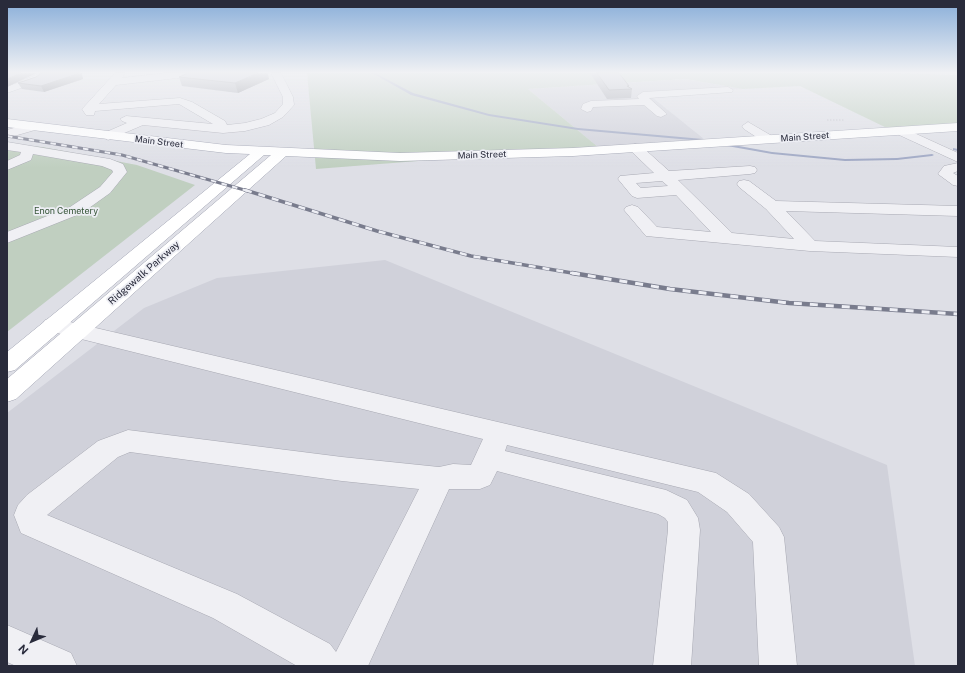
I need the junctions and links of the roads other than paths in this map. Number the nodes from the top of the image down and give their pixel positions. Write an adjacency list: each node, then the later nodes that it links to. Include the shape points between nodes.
1 (92, 104): 7 (street)
2 (136, 104): 7 (street)
3 (189, 104): 15 (street, via 220,124)
4 (288, 104): 15 (street, via 279,115 265,122)
5 (590, 104): 8 (street)
6 (650, 104): 9 (street)
7 (89, 108): 10 (street, via 89,113)
8 (587, 109)
9 (661, 114)
10 (141, 121): 15 (street); 18 (street)
11 (7, 123): 12 (main road, Main Street)
12 (31, 126): 17 (street); 18 (main road, Main Street)
13 (748, 126): 19 (street)
14 (958, 127): 16 (main road, Main Street)
15 (223, 129)
16 (901, 131): 19 (main road, Main Street); 25 (street)
17 (7, 134)
18 (108, 136): 23 (main road, Main Street)
19 (768, 139): 21 (main road, Main Street)
20 (7, 146): 22 (street)
21 (635, 148): 24 (main road, Main Street, via 444,157); 29 (street)
22 (28, 149): 26 (street, via 26,156); 38 (street, via 105,162 118,167 120,172 105,190 76,210)
23 (261, 152): 24 (main road, Main Street); 42 (main road, Ridgewalk Parkway)
24 (281, 153): 43 (main road, Ridgewalk Parkway)
25 (958, 158)
26 (7, 166)
27 (958, 167): 30 (street, via 949,169 945,174)
28 (750, 170): 29 (street)
29 (666, 176): 32 (street); 32 (street, via 625,179 636,193)
30 (958, 182)
31 (744, 184): 33 (street)
32 (680, 190): 39 (street)
33 (772, 206): 34 (street); 40 (street)
34 (898, 209): 36 (street); 37 (street)
35 (632, 210): 39 (street, via 652,232)
36 (958, 211)
37 (919, 228)
38 (7, 238)
39 (727, 238): 40 (street)
40 (810, 246): 41 (street)
41 (958, 252)
42 (53, 325): 43 (street); 44 (main road, Ridgewalk Parkway)
43 (79, 330): 45 (main road, Ridgewalk Parkway); 46 (street)
44 (7, 364)
45 (7, 394)
46 (499, 432): 47 (street); 54 (street, via 706,482 738,502 768,537)
47 (489, 458): 48 (street, via 480,477 453,476); 53 (street, via 666,503 676,509 683,518 684,530)
48 (439, 479): 51 (street, via 128,441 108,449 38,504 29,515 32,523 45,530 225,606 316,657); 52 (street)
49 (7, 643): 50 (street)
50 (58, 666)
51 (324, 666)
52 (349, 666)
53 (672, 666)
54 (778, 666)

